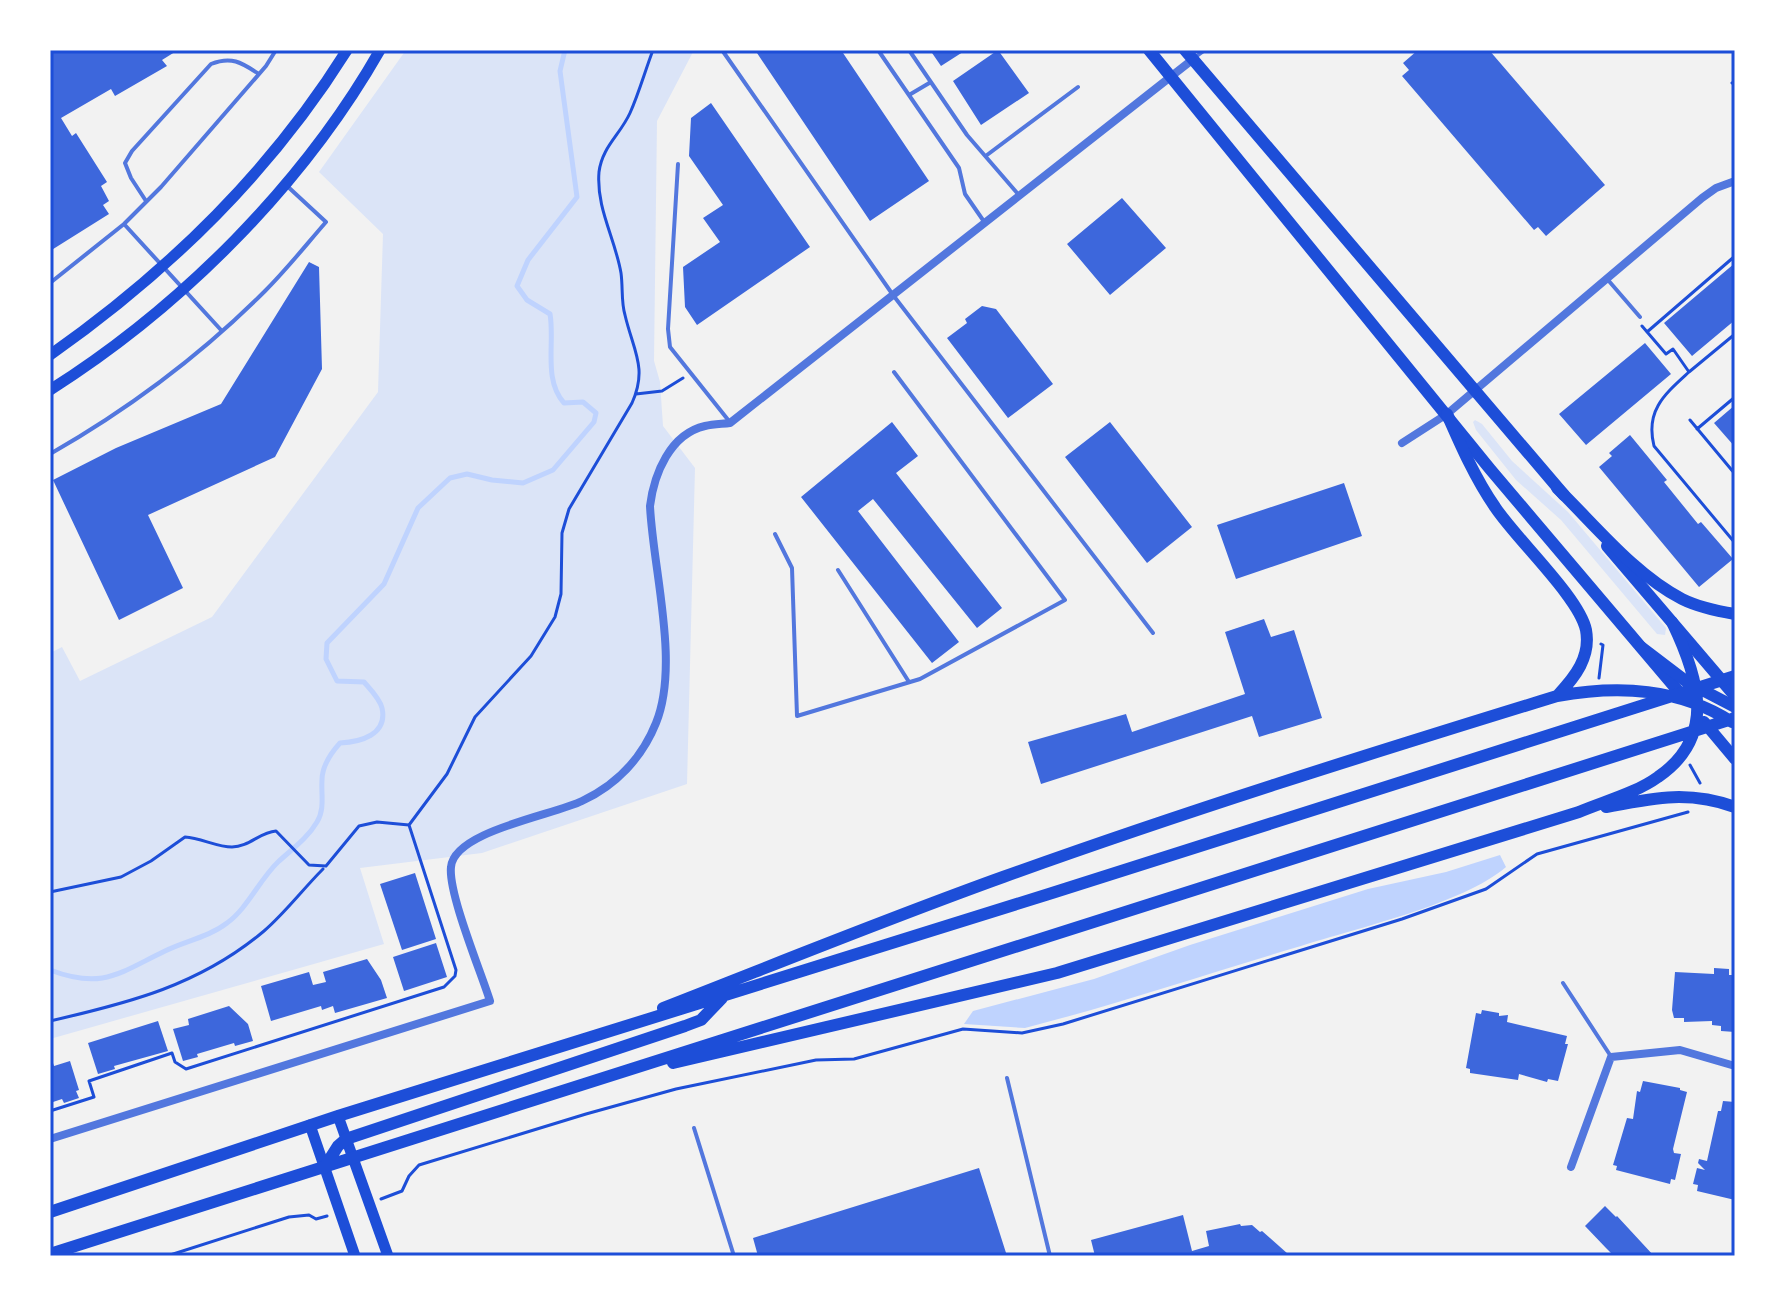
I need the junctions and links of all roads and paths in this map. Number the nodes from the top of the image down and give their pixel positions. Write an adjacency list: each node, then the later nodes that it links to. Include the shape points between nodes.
1 (276, 50): 11 (lane)
2 (347, 50): 25 (main road, via 249,182)
3 (380, 50): 19 (main road)
4 (653, 50): 40 (path, via 630,113 607,146 599,172 601,207 621,272 624,312 640,375)
5 (722, 50): 29 (lane)
6 (878, 50): 15 (lane)
7 (909, 50): 13 (lane)
8 (1149, 50): 12 (main road)
9 (1205, 50): 10 (lane)
10 (1188, 55): 12 (street); 39 (main road)
11 (259, 74): 21 (lane); 21 (lane, via 240,61 211,64 132,151 125,163)
12 (1170, 78): 20 (street); 42 (main road)
13 (931, 82): 15 (lane); 16 (lane)
14 (1078, 87): 16 (lane)
15 (909, 95): 22 (lane, via 959,168 965,194)
16 (986, 155): 20 (lane)
17 (678, 164): 35 (lane, via 668,329 670,347)
18 (1735, 181): 26 (street, via 1702,198)
19 (284, 183): 28 (main road); 31 (lane, via 326,222 266,290)
20 (1020, 196): 22 (street)
21 (146, 201): 23 (lane)
22 (985, 223): 29 (street)
23 (124, 224): 25 (lane); 27 (lane)
24 (1735, 256): 32 (path)
25 (163, 268): 28 (lane); 34 (main road)
26 (1606, 278): 30 (lane); 39 (street)
27 (50, 283)
28 (183, 289): 31 (lane); 38 (main road)
29 (893, 295): 44 (street); 55 (lane)
30 (1639, 318): 32 (path)
31 (221, 330): 47 (lane, via 151,388)
32 (1646, 332): 37 (path, via 1666,354 1673,349)
33 (1735, 334): 37 (path)
34 (50, 355)
35 (689, 372): 40 (path, via 665,390); 44 (lane)
36 (894, 372): 60 (lane, via 1065,600)
37 (1689, 372): 51 (path, via 1661,396 1651,431 1654,446)
38 (50, 390)
39 (1474, 391): 42 (street); 49 (main road)
40 (636, 394): 73 (path, via 569,509 555,617 531,656 475,717 447,774)
41 (1735, 397): 45 (path)
42 (1447, 414): 46 (street); 57 (main road); 62 (main road, via 1495,508 1572,602 1585,627 1580,667)
43 (1690, 420): 45 (path)
44 (730, 423): 88 (street, via 688,432 661,466 651,494 665,671 656,724 642,748 626,771 582,802 481,836 461,848 451,865 453,888 490,1001)
45 (1697, 429): 48 (path)
46 (1402, 443)
47 (50, 454)
48 (1735, 474)
49 (1557, 488): 53 (main road, via 1661,586 1709,609); 54 (main road)
50 (775, 534): 60 (lane, via 792,568 797,716)
51 (1735, 543)
52 (838, 570): 60 (lane)
53 (1735, 614)
54 (1672, 622): 61 (main road); 63 (main road)
55 (1153, 633)
56 (1601, 644): 59 (path)
57 (1641, 647): 61 (main road); 64 (main road)
58 (1735, 676): 77 (main road)
59 (1599, 678)
60 (909, 682)
61 (1697, 688): 64 (main road); 65 (main road)
62 (1557, 696): 64 (main road, via 1626,689); 79 (main road, via 1006,875)
63 (1735, 696)
64 (1694, 706): 66 (main road); 67 (main road); 72 (main road, via 1696,727 1672,767)
65 (1735, 707)
66 (1735, 721): 83 (main road)
67 (1735, 759)
68 (1688, 762): 70 (path)
69 (1711, 785): 70 (path)
70 (1699, 790): 71 (main road); 72 (main road); 93 (path, via 1696,810 1537,854 1486,889 1291,955 1036,1030 963,1029 854,1059 816,1060 676,1089 419,1165)
71 (1735, 807)
72 (1579, 812): 83 (main road, via 1057,973)
73 (409, 825): 74 (path, via 359,826); 84 (path, via 456,970 444,987 186,1069 172,1053 89,1081 94,1097)
74 (326, 866): 75 (path, via 314,867 272,831 231,847 185,837 121,877); 78 (path, via 266,930 221,964 166,990)
75 (50, 892)
76 (1563, 983): 80 (lane)
77 (723, 997): 79 (main road); 89 (main road, via 701,1020)
78 (50, 1021)
79 (577, 1041): 85 (main road)
80 (1611, 1057): 81 (street, via 1680,1050); 91 (street)
81 (1735, 1066)
82 (1007, 1078): 101 (lane)
83 (588, 1083): 90 (main road)
84 (50, 1111)
85 (338, 1116): 86 (main road); 89 (main road)
86 (310, 1125): 92 (main road); 94 (main road)
87 (694, 1128): 100 (lane)
88 (50, 1139)
89 (346, 1139): 90 (main road); 92 (main road)
90 (352, 1159): 92 (main road); 99 (main road)
91 (1571, 1167)
92 (324, 1168): 96 (main road); 98 (main road)
93 (394, 1195)
94 (50, 1212)
95 (316, 1219): 97 (path, via 289,1217)
96 (50, 1254)
97 (167, 1256)
98 (355, 1256)
99 (388, 1256)
100 (734, 1256)
101 (1050, 1256)

